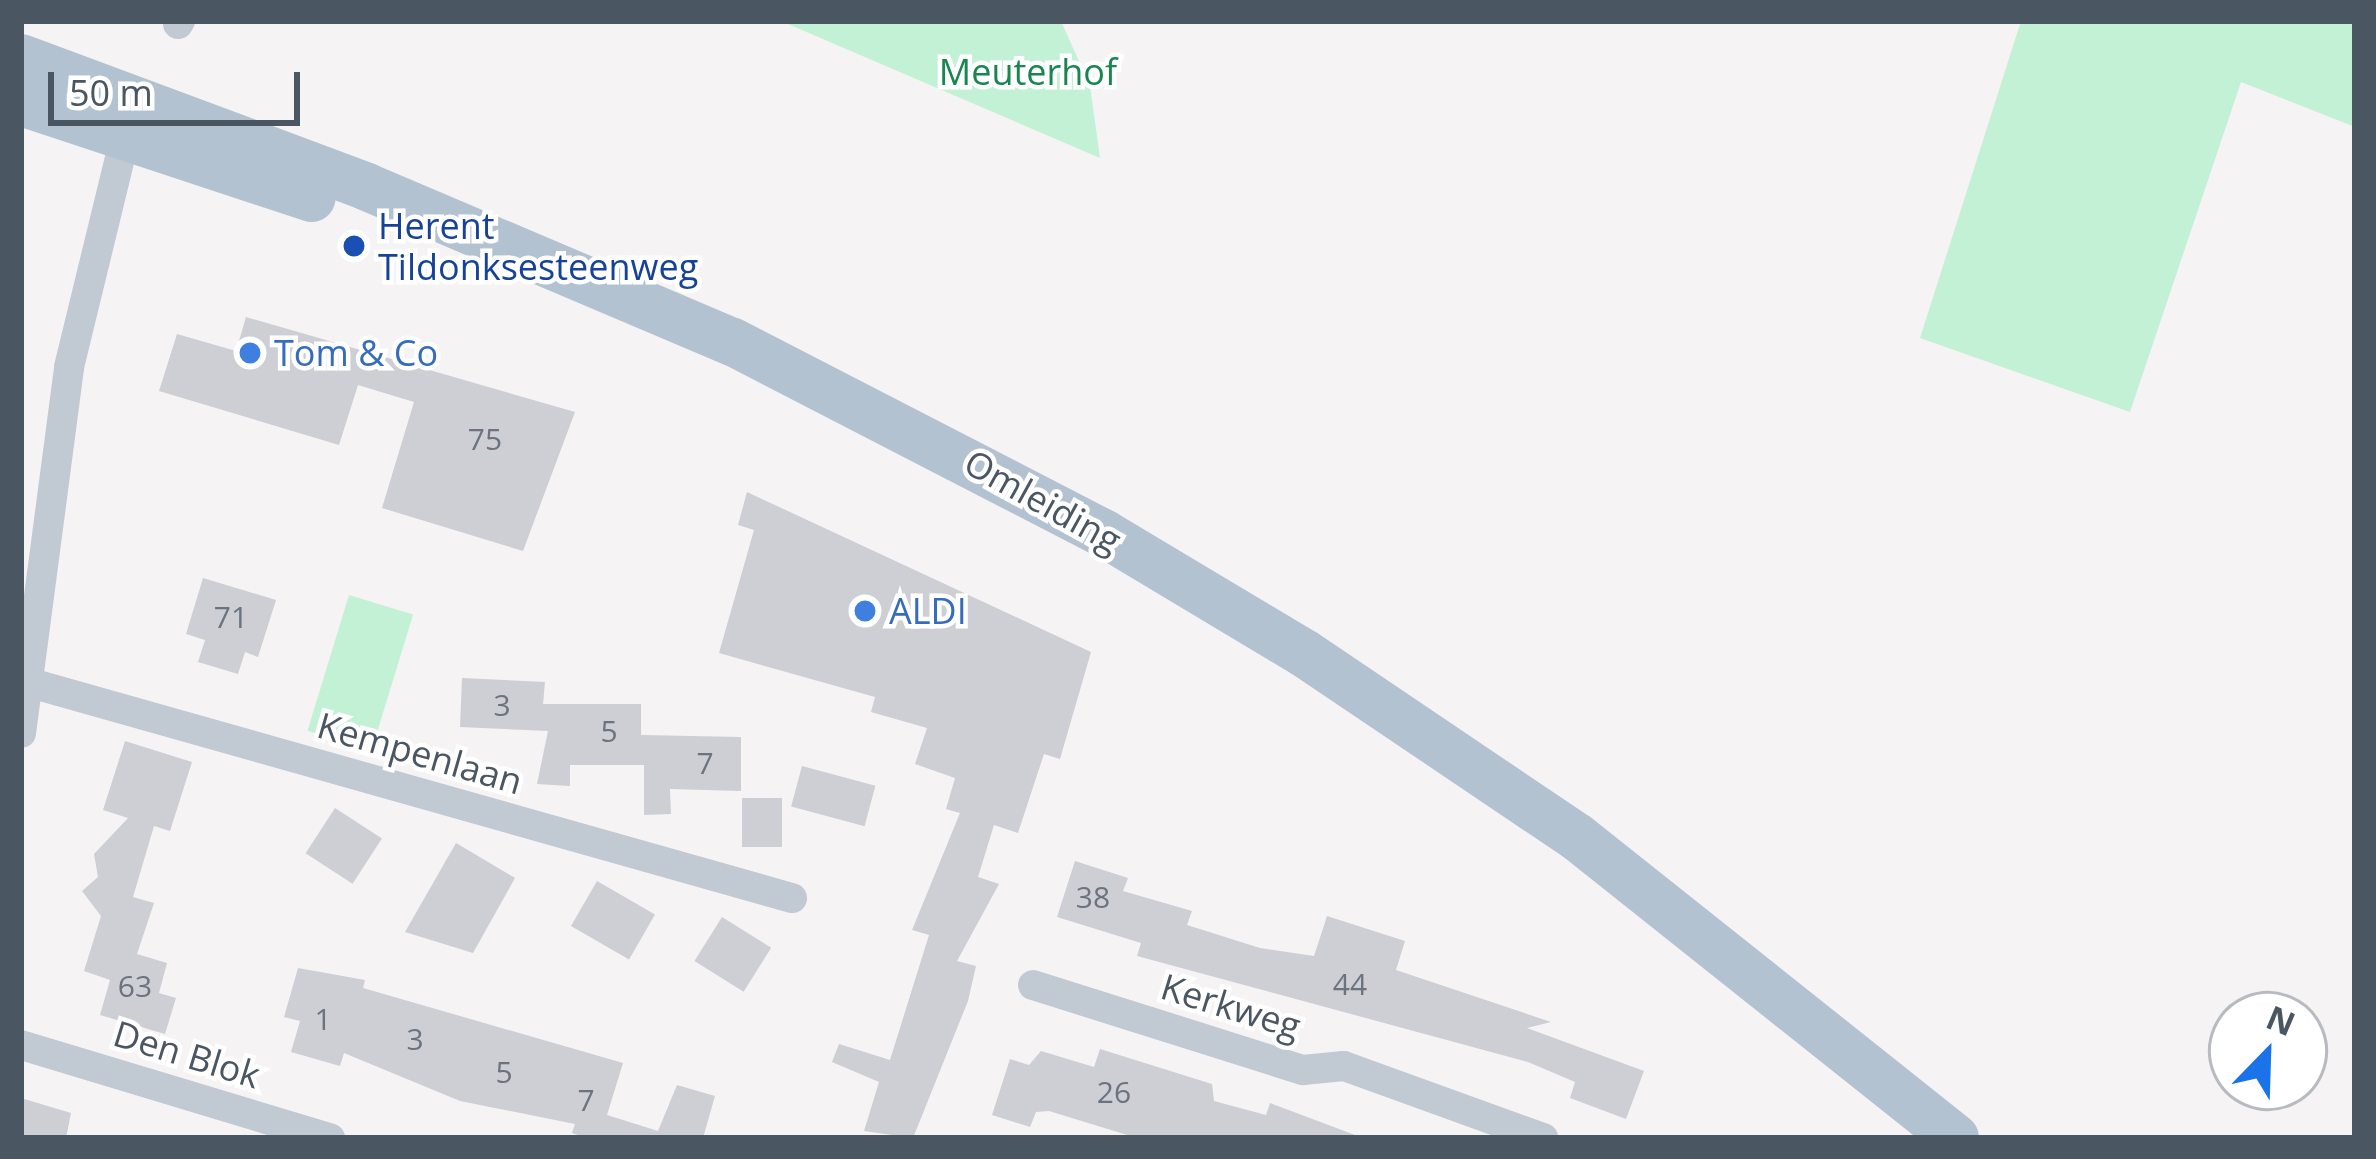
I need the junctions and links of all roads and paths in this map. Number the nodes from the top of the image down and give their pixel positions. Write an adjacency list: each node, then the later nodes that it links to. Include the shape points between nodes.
1 (21, 58): 3 (main road, Omleiding)
2 (21, 102): 3 (main road, Omleiding)
3 (128, 115): 4 (street, via 69,367); 11 (main road, Omleiding, via 612,316 952,479 1215,626 1577,869); 12 (main road, Omleiding, via 733,343 1105,534 1304,653 1577,836)
4 (27, 682): 5 (street); 6 (street, Kempenlaan)
5 (21, 734)
6 (792, 898)
7 (1033, 985): 10 (street, Kerkweg, via 1303,1070 1344,1066)
8 (21, 1045): 9 (street, Den Blok)
9 (330, 1138)
10 (1543, 1138)
11 (1917, 1138)
12 (1955, 1138)

